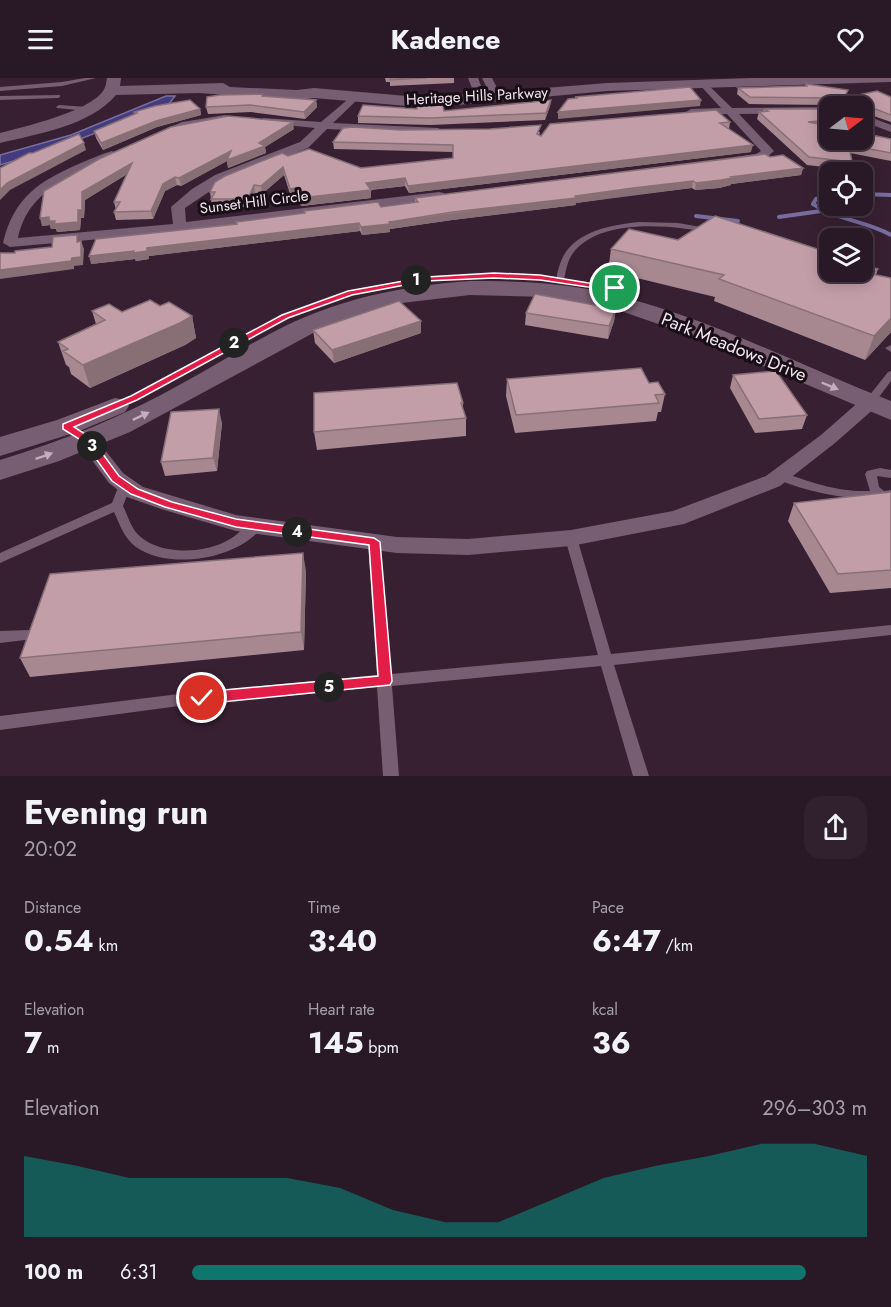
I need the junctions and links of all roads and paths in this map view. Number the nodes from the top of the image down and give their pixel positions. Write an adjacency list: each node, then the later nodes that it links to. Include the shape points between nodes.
1 (93, 78): 7 (lane)
2 (473, 78): 13 (street)
3 (487, 78): 13 (street)
4 (891, 78): 5 (main road, Heritage Hills Parkway)
5 (703, 83): 13 (main road, Heritage Hills Parkway, via 607,87); 17 (street)
6 (113, 85): 8 (main road, Heritage Hills Parkway); 15 (main road)
7 (0, 89)
8 (256, 89): 9 (main road, Heritage Hills Parkway); 9 (main road, Heritage Hills Parkway)
9 (310, 94): 12 (main road, Heritage Hills Parkway)
10 (58, 96): 11 (lane)
11 (0, 98)
12 (353, 98): 13 (main road, Heritage Hills Parkway); 20 (street)
13 (489, 99)
14 (58, 107): 15 (lane)
15 (87, 109): 23 (main road)
16 (819, 110): 17 (street)
17 (728, 111): 18 (street); 26 (street, via 768,152 760,157)
18 (675, 114)
19 (873, 122): 21 (street)
20 (325, 126): 22 (street); 24 (street, via 229,117 186,124); 28 (street, via 304,145 220,178 197,192 178,207)
21 (891, 129)
22 (446, 131)
23 (0, 138)
24 (147, 140)
25 (125, 149): 28 (street, Sunset Hill Circle, via 35,192 18,213 10,243)
26 (725, 161)
27 (453, 195): 28 (street, Sunset Hill Circle)
28 (180, 228)
29 (724, 235): 30 (lane, via 694,226 651,223 609,230 586,239 572,250)
30 (560, 280): 31 (main road, Park Meadows Drive, via 615,288 685,309); 32 (main road, Park Meadows Drive, via 465,276 351,293 285,316)
31 (884, 393): 32 (main road, Park Meadows Drive, one-way to 31, via 151,411 320,320 395,298 468,289 538,290 624,304); 36 (street)
32 (77, 433): 33 (main road, Park Meadows Drive); 34 (main road, Park Meadows Drive, one-way to 32); 37 (street)
33 (0, 447)
34 (0, 470)
35 (891, 474): 38 (lane, via 871,474 874,489)
36 (780, 476): 38 (lane, via 840,495); 41 (street, via 676,518)
37 (125, 485): 39 (lane); 40 (street, via 169,504)
38 (887, 495)
39 (117, 506): 40 (lane, via 132,536 150,549 174,555 227,546); 43 (lane)
40 (257, 526): 42 (street)
41 (571, 538): 42 (street, via 468,546); 47 (lane)
42 (374, 542): 48 (lane)
43 (0, 558)
44 (891, 630): 47 (lane)
45 (29, 635): 46 (lane)
46 (0, 637)
47 (606, 660): 48 (lane); 51 (lane)
48 (385, 681): 49 (lane, via 179,700); 50 (lane)
49 (0, 723)
50 (391, 776)
51 (641, 776)

